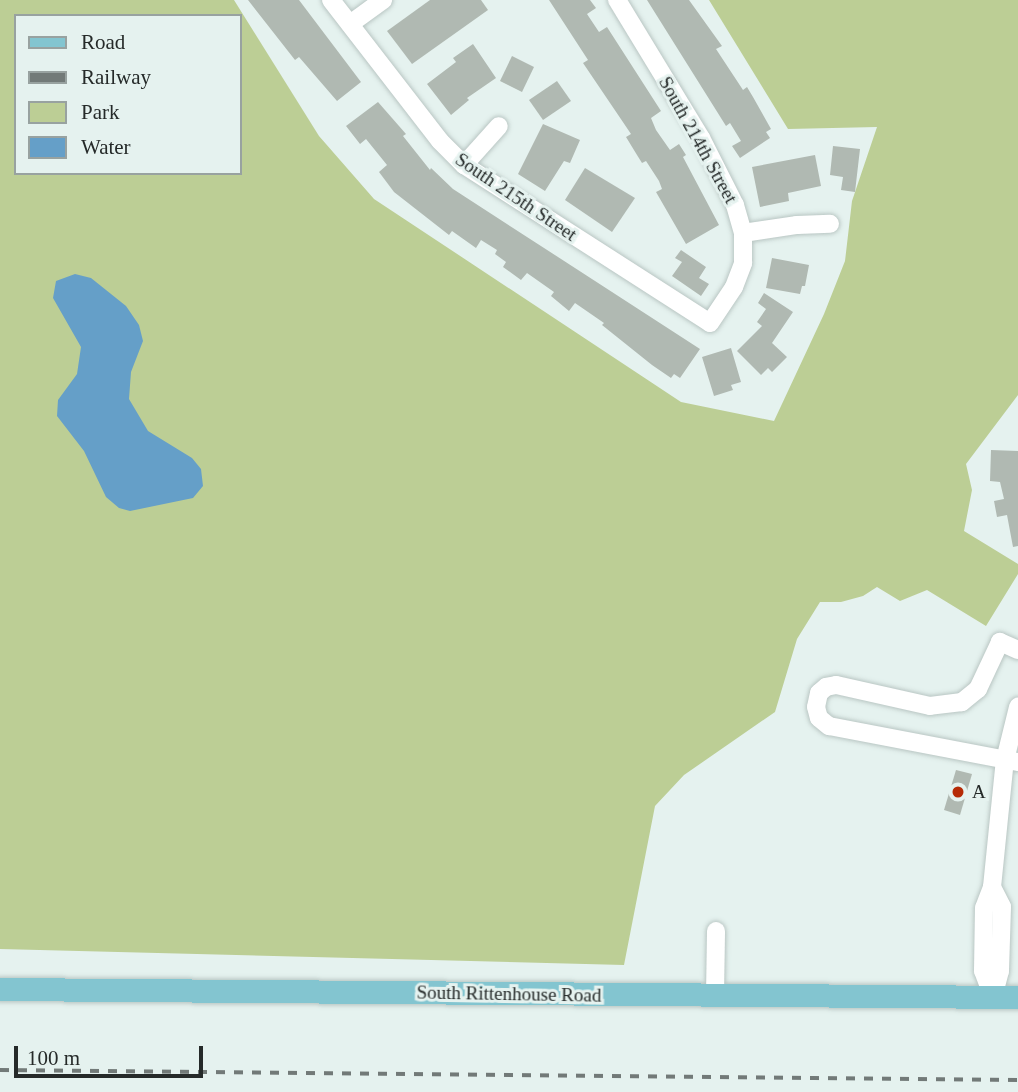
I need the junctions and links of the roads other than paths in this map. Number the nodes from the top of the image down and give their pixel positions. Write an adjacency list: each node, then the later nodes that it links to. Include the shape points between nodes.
1 (331, 0): 4 (street, South 215th Street)
2 (383, 0): 4 (street)
3 (617, 0): 8 (street, South 214th Street, via 701,138 735,205)
4 (350, 24): 6 (street, South 215th Street, via 440,141)
5 (499, 126): 6 (street)
6 (464, 165): 9 (street, South 215th Street)
7 (830, 224): 8 (street)
8 (743, 233): 9 (street, South 214th Street, via 743,263 734,287)
9 (709, 323)
10 (1018, 650): 12 (street, via 1000,642 978,689 962,702 930,706 836,685 819,693 816,707 819,718 829,726)
11 (1018, 706): 12 (street)
12 (1012, 761): 16 (street, via 992,887 984,908 983,971)
13 (716, 931): 15 (street)
14 (0, 989): 15 (main road, South Rittenhouse Road)
15 (715, 996): 16 (main road, South Rittenhouse Road)
16 (993, 997): 17 (main road, South Rittenhouse Road)
17 (1018, 997)

